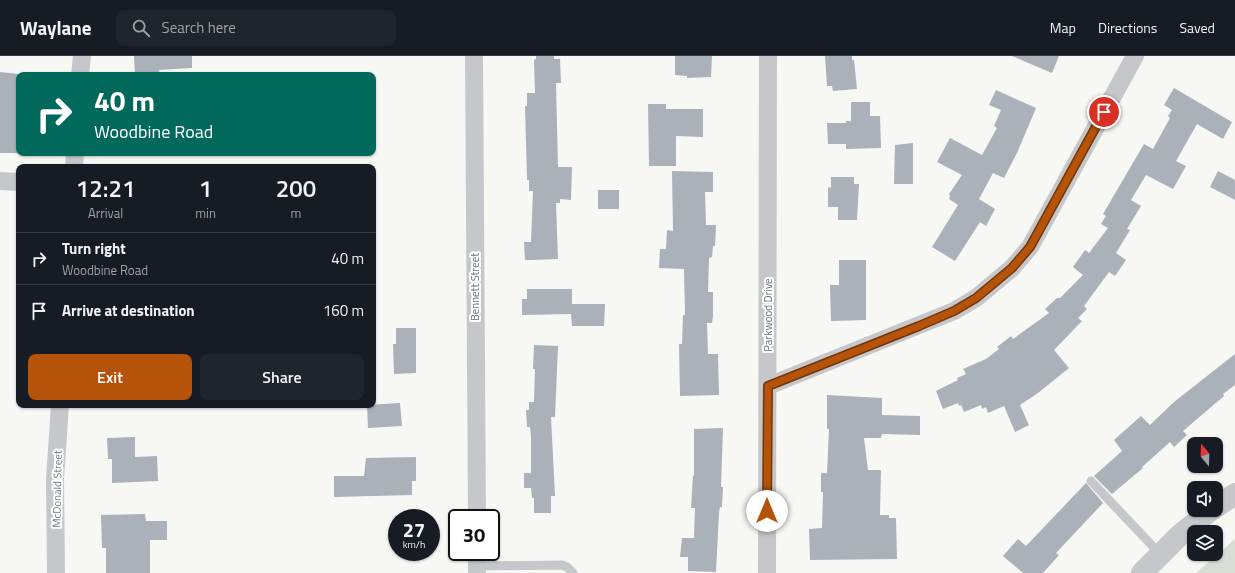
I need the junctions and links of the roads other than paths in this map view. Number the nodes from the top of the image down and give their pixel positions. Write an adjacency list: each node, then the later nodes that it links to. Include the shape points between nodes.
1 (82, 56): 5 (street)
2 (474, 56): 13 (street, Bennett Street)
3 (768, 56): 8 (street, Parkwood Drive)
4 (1136, 56): 8 (street, via 1048,217 1030,247 1012,268 976,298 954,311)
5 (80, 72)
6 (0, 181): 7 (street)
7 (16, 182)
8 (768, 386): 19 (street, Parkwood Drive)
9 (60, 408): 17 (street, McDonald Street, via 55,479)
10 (1091, 481): 15 (lane)
11 (1235, 494): 12 (street)
12 (1223, 502)
13 (477, 509)
14 (1203, 517): 15 (street)
15 (1160, 554): 20 (street)
16 (477, 564): 18 (lane, via 562,565)
17 (56, 573)
18 (573, 573)
19 (767, 573)
20 (1142, 573)

